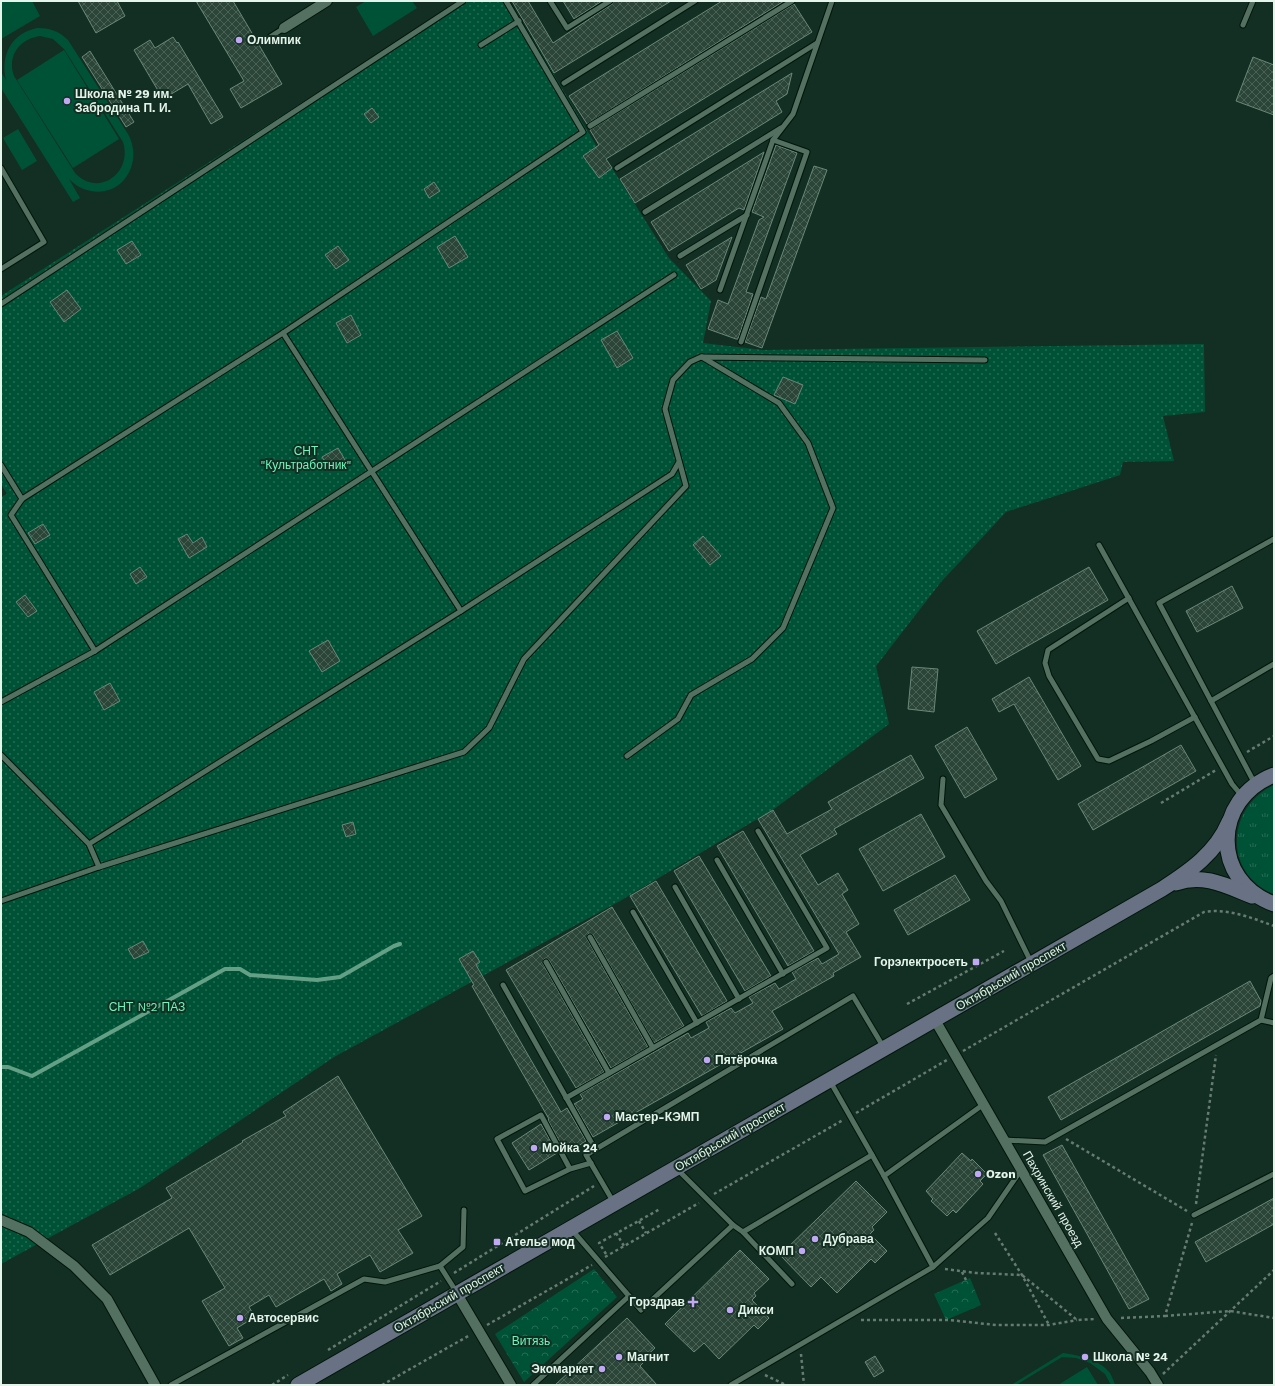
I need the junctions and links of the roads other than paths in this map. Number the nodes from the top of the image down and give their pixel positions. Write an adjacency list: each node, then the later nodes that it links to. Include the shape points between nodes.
1 (327, 1): 12 (street)
2 (463, 1): 28 (lane)
3 (506, 1): 10 (lane)
4 (550, 1): 5 (lane, via 567,28)
5 (610, 1)
6 (695, 1): 16 (lane)
7 (792, 1): 17 (lane)
8 (832, 1): 14 (lane)
9 (1253, 1): 11 (lane)
10 (519, 21): 15 (lane); 29 (lane, via 584,132)
11 (1243, 25)
12 (284, 28): 13 (lane)
13 (270, 37)
14 (817, 43): 18 (lane, via 792,114); 21 (lane)
15 (481, 46)
16 (564, 82)
17 (590, 126)
18 (783, 127): 19 (lane); 22 (lane)
19 (773, 140): 23 (lane); 30 (lane, via 807,152)
20 (1, 168): 25 (lane, via 44,242)
21 (617, 168)
22 (645, 212)
23 (747, 215): 24 (lane); 27 (lane)
24 (680, 256)
25 (1, 269)
26 (674, 275): 35 (lane)
27 (720, 290)
28 (1, 304)
29 (283, 333): 35 (lane); 36 (lane)
30 (741, 342)
31 (701, 357): 32 (lane); 33 (lane, via 690,362 673,380 665,409); 47 (lane, via 779,403 808,443 833,508 783,628 752,659 691,695 678,719)
32 (984, 360)
33 (679, 462): 40 (lane, via 672,474); 56 (lane, via 686,486 524,659 489,728 464,752)
34 (1, 465): 36 (lane)
35 (371, 472): 40 (lane); 41 (lane)
36 (22, 499): 41 (lane, via 11,515)
37 (1274, 539): 43 (lane, via 1159,603)
38 (1099, 545): 39 (lane)
39 (1129, 598): 45 (lane); 45 (lane, via 1048,650 1045,663 1050,676 1098,759 1109,761)
40 (461, 611): 54 (lane)
41 (95, 651): 44 (lane)
42 (1274, 664): 43 (lane)
43 (1211, 700): 50 (lane)
44 (1, 702)
45 (1195, 717): 51 (lane, via 1232,784)
46 (1, 755): 54 (lane)
47 (627, 756)
48 (1274, 775): 50 (main road, Октябрьский проспект)
49 (942, 779): 64 (lane, via 941,805 986,881 1001,901)
50 (1255, 784): 51 (main road, Октябрьский проспект)
51 (1243, 796): 52 (main road, Октябрьский проспект)
52 (1229, 822): 58 (main road, Октябрьский проспект, via 1220,840 1205,858); 60 (main road, via 1228,848 1233,867 1254,894)
53 (758, 831): 65 (lane, via 827,948)
54 (89, 844): 56 (lane)
55 (717, 860): 65 (lane)
56 (99, 867): 59 (lane)
57 (675, 887): 68 (lane)
58 (1162, 889): 60 (main road, Октябрьский проспект, via 1183,881 1202,879 1221,883); 64 (main road, Октябрьский проспект)
59 (1, 901)
60 (1270, 902)
61 (633, 912): 71 (lane)
62 (590, 937): 73 (lane)
63 (546, 962): 75 (lane)
64 (1032, 964): 69 (main road, Октябрьский проспект)
65 (782, 974): 68 (lane)
66 (1274, 976): 70 (lane, via 1271,978)
67 (503, 985): 77 (lane)
68 (739, 999): 71 (lane)
69 (935, 1020): 74 (main road, Октябрьский проспект); 78 (street, Пахринский проезд)
70 (1261, 1020): 72 (lane); 79 (lane, via 1045,1142)
71 (697, 1023): 73 (lane)
72 (1274, 1023)
73 (652, 1048): 75 (lane)
74 (884, 1049): 76 (main road, Октябрьский проспект); 80 (lane, via 853,996)
75 (609, 1073): 77 (lane)
76 (830, 1080): 81 (lane); 83 (main road, Октябрьский проспект)
77 (566, 1098): 80 (lane)
78 (984, 1104): 79 (street, Пахринский проезд); 87 (lane)
79 (1004, 1140): 85 (street, Пахринский проезд)
80 (595, 1149): 82 (lane, via 586,1155)
81 (872, 1155): 87 (lane); 94 (lane)
82 (591, 1163): 84 (lane); 88 (lane)
83 (676, 1168): 88 (main road, Октябрьский проспект); 92 (lane)
84 (570, 1169): 84 (lane, via 525,1191 497,1139 541,1115)
85 (1021, 1170): 96 (lane, via 988,1218); 101 (street, Пахринский проезд, via 1107,1319)
86 (1274, 1174): 90 (lane)
87 (884, 1176): 96 (lane)
88 (614, 1204): 93 (main road, Октябрьский проспект)
89 (464, 1210): 95 (lane, via 462,1247)
90 (1194, 1215)
91 (1, 1220): 103 (street, via 29,1232 74,1266 107,1299)
92 (733, 1225): 94 (lane); 99 (lane, via 641,1310)
93 (571, 1228): 98 (main road, Октябрьский проспект); 99 (lane)
94 (744, 1232): 97 (lane)
95 (440, 1266): 98 (lane); 104 (lane, via 385,1282 364,1280)
96 (933, 1267): 106 (lane)
97 (792, 1284)
98 (457, 1294): 100 (main road, Октябрьский проспект); 102 (street)
99 (629, 1296): 105 (lane)
100 (295, 1379)
101 (1156, 1383)
102 (509, 1384)
103 (155, 1385)
104 (171, 1385)
105 (533, 1385)
106 (731, 1385)

